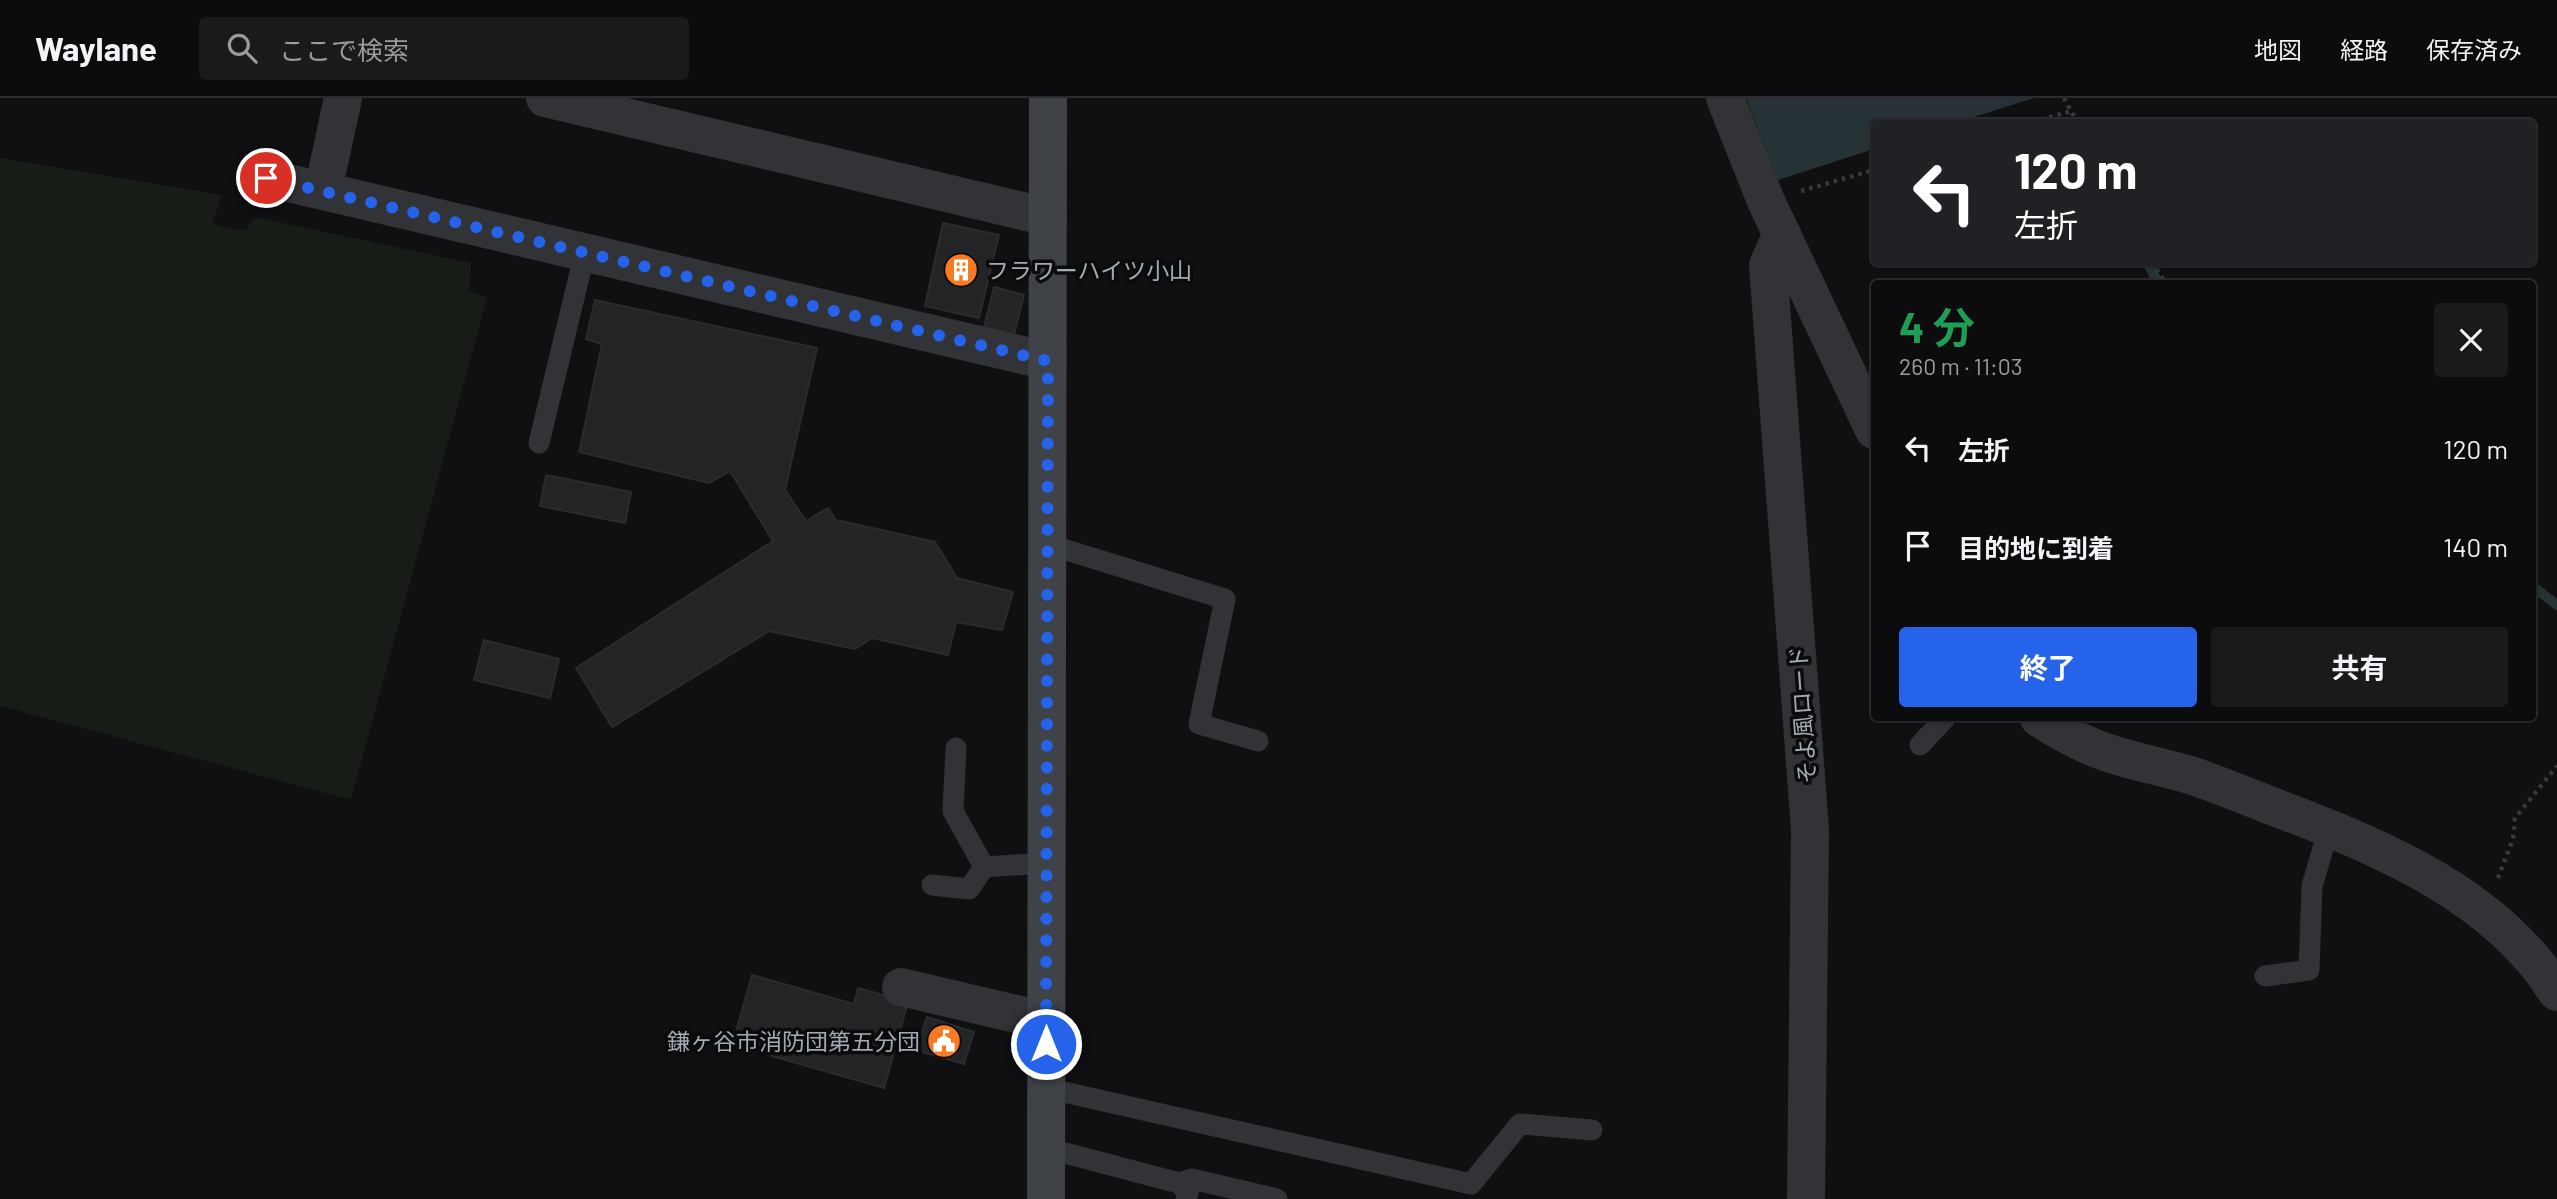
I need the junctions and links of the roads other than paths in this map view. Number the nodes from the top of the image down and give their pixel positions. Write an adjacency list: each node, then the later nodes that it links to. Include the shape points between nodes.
1 (344, 98): 6 (street)
2 (545, 98): 7 (street)
3 (1048, 98): 7 (street)
4 (1725, 98): 8 (street)
5 (266, 178): 6 (street)
6 (323, 191): 9 (street)
7 (1048, 217): 10 (street)
8 (1774, 218): 11 (street); 33 (street, そよ風ロード, via 1768,265 1810,830)
9 (584, 252): 10 (street); 12 (lane)
10 (1048, 361): 13 (street)
11 (1871, 424)
12 (539, 443)
13 (1047, 544): 16 (lane, via 1225,599 1199,724); 20 (street)
14 (1942, 721): 17 (lane)
15 (2044, 721): 19 (street, via 2105,752 2193,776)
16 (1258, 741)
17 (1920, 745)
18 (956, 748): 21 (lane, via 953,811)
19 (2329, 828): 23 (lane, via 2312,886 2309,971); 25 (street, via 2401,860 2481,909 2516,939)
20 (1046, 863): 21 (lane); 26 (street)
21 (984, 867): 22 (lane, via 969,889)
22 (932, 885)
23 (2266, 976)
24 (901, 987): 26 (street)
25 (2557, 992)
26 (1046, 1021): 27 (street)
27 (1046, 1088): 28 (lane, via 1471,1184 1520,1124); 29 (street)
28 (1592, 1130)
29 (1046, 1148): 30 (lane); 31 (street)
30 (1183, 1191): 32 (lane, via 1192,1179)
31 (1046, 1199)
32 (1277, 1199)
33 (1806, 1199)

